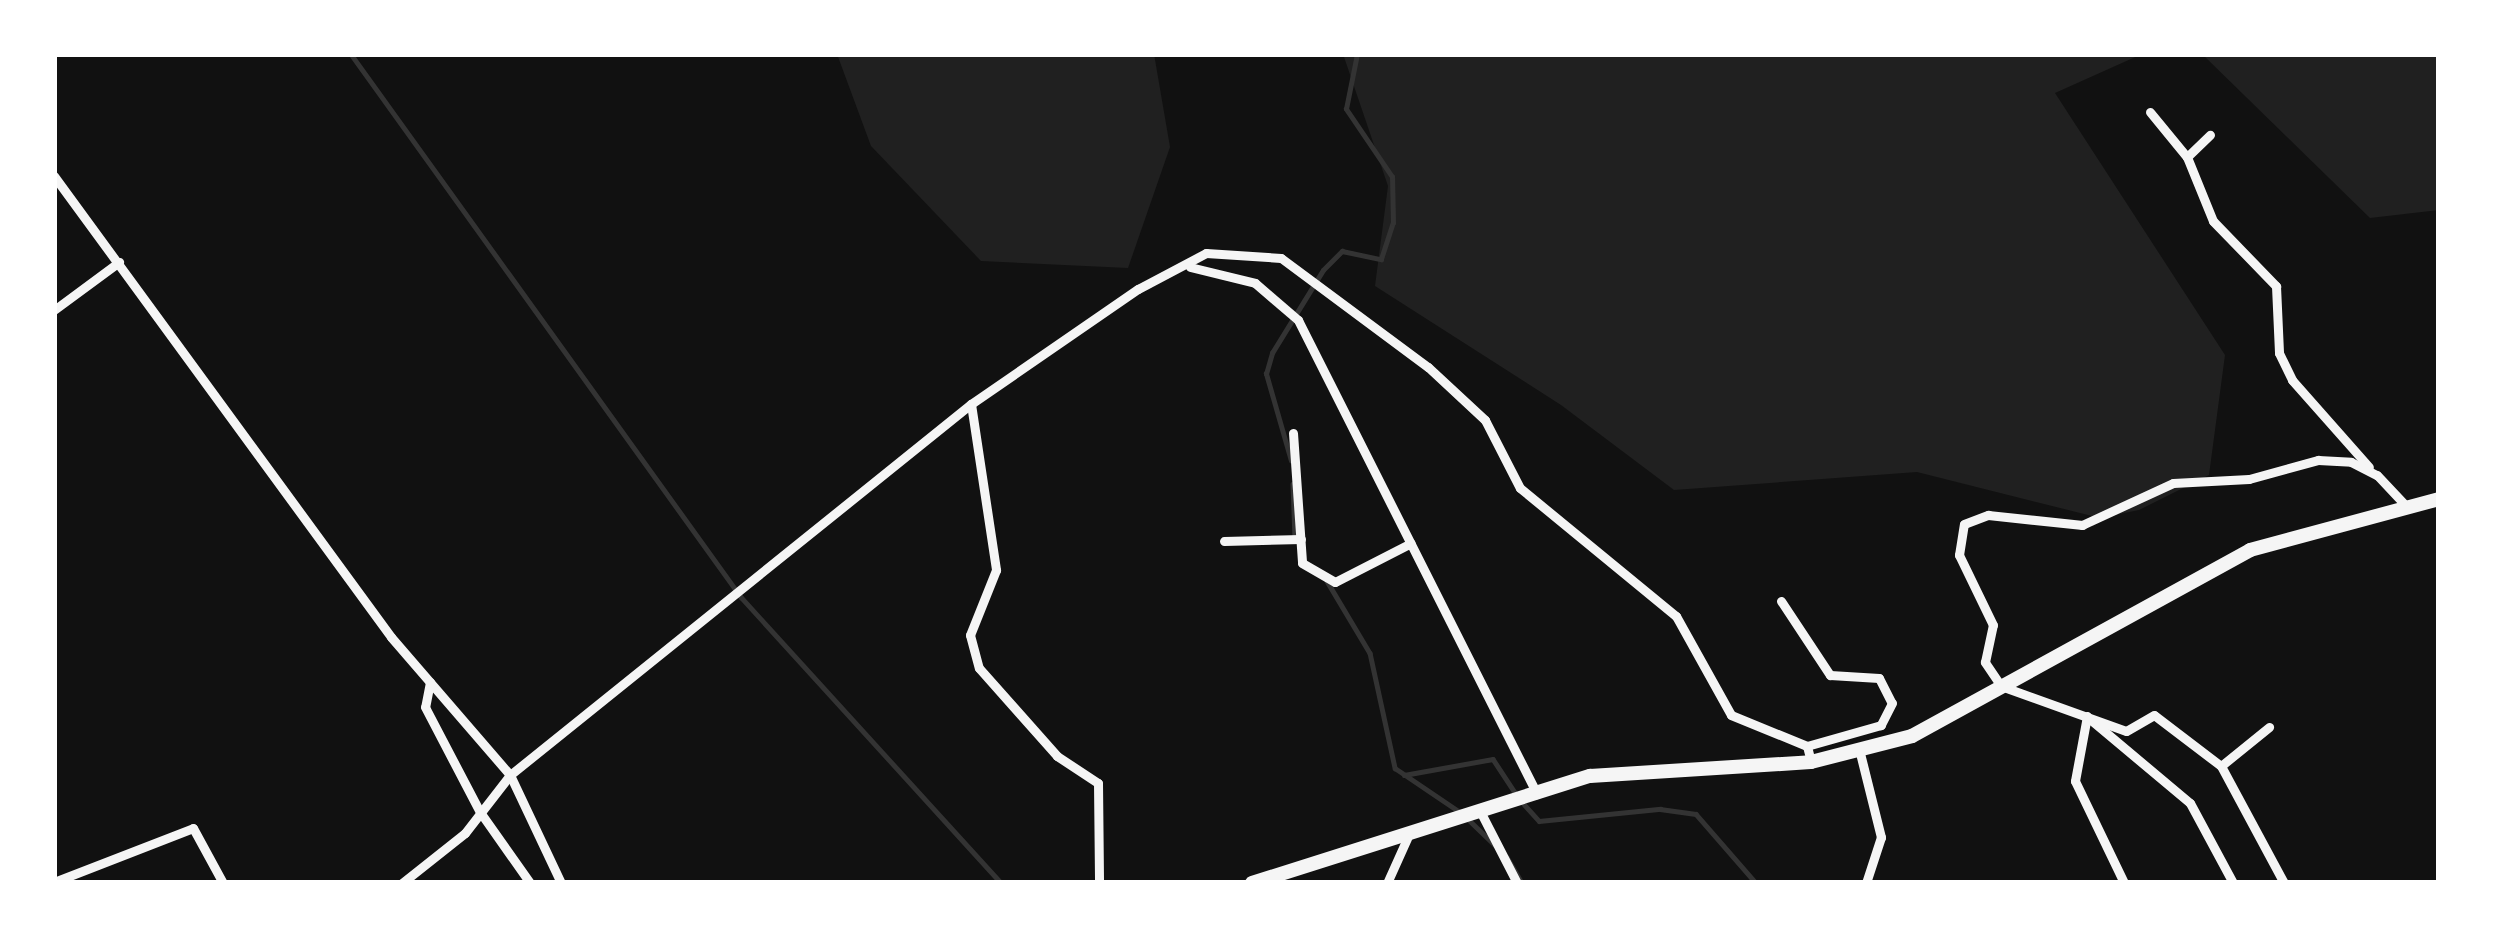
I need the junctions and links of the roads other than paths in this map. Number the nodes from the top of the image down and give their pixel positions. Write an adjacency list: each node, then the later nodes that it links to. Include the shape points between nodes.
1 (2150, 112): 3 (street)
2 (2210, 135): 3 (street)
3 (2187, 157): 10 (street, via 2212,221 2276,286 2279,353 2293,380)
4 (54, 176): 5 (street)
5 (119, 262): 7 (street); 17 (street)
6 (1190, 267): 8 (street, via 1144,286); 15 (street, via 1255,283 1298,320); 21 (street, via 1206,253 1281,258 1346,303 1485,421 1520,488 1676,616 1731,715)
7 (54, 310)
8 (971, 404): 25 (street); 35 (street, via 996,570 970,635 979,668 1057,756 1098,783)
9 (1293, 433): 13 (street)
10 (2377, 475): 12 (street); 18 (street, via 2351,462 2318,460 2249,479 2173,483 2082,525 1972,517 1959,555 1993,626 1985,662)
11 (2439, 499): 12 (main road)
12 (2407, 508): 18 (main road, via 2250,550)
13 (1301, 539): 14 (street); 15 (street, via 1302,563 1335,582)
14 (1224, 541)
15 (1411, 544): 26 (street)
16 (1781, 602): 21 (street, via 1831,675 1880,678 1892,704 1881,725)
17 (430, 682): 25 (street); 28 (street, via 425,707)
18 (2001, 686): 19 (street); 22 (main road, via 1912,736)
19 (2087, 716): 24 (street, via 2126,731 2154,715); 40 (street, via 2075,781); 41 (street, via 2190,802)
20 (2269, 727): 24 (street)
21 (1807, 746): 23 (street)
22 (1860, 753): 23 (main road); 39 (street, via 1881,837)
23 (1811, 762): 26 (main road, via 1661,766)
24 (2221, 766): 42 (street)
25 (510, 775): 28 (street); 34 (street)
26 (1537, 794): 27 (main road)
27 (1480, 811): 29 (main road); 38 (street)
28 (481, 812): 32 (street, via 447,851); 33 (street)
29 (1409, 833): 36 (main road); 37 (street)
30 (54, 883): 31 (street, via 193,828)
31 (224, 883)
32 (402, 883)
33 (530, 883)
34 (561, 883)
35 (1099, 883)
36 (1252, 883)
37 (1388, 883)
38 (1517, 883)
39 (1866, 883)
40 (2124, 883)
41 (2233, 883)
42 (2284, 883)

